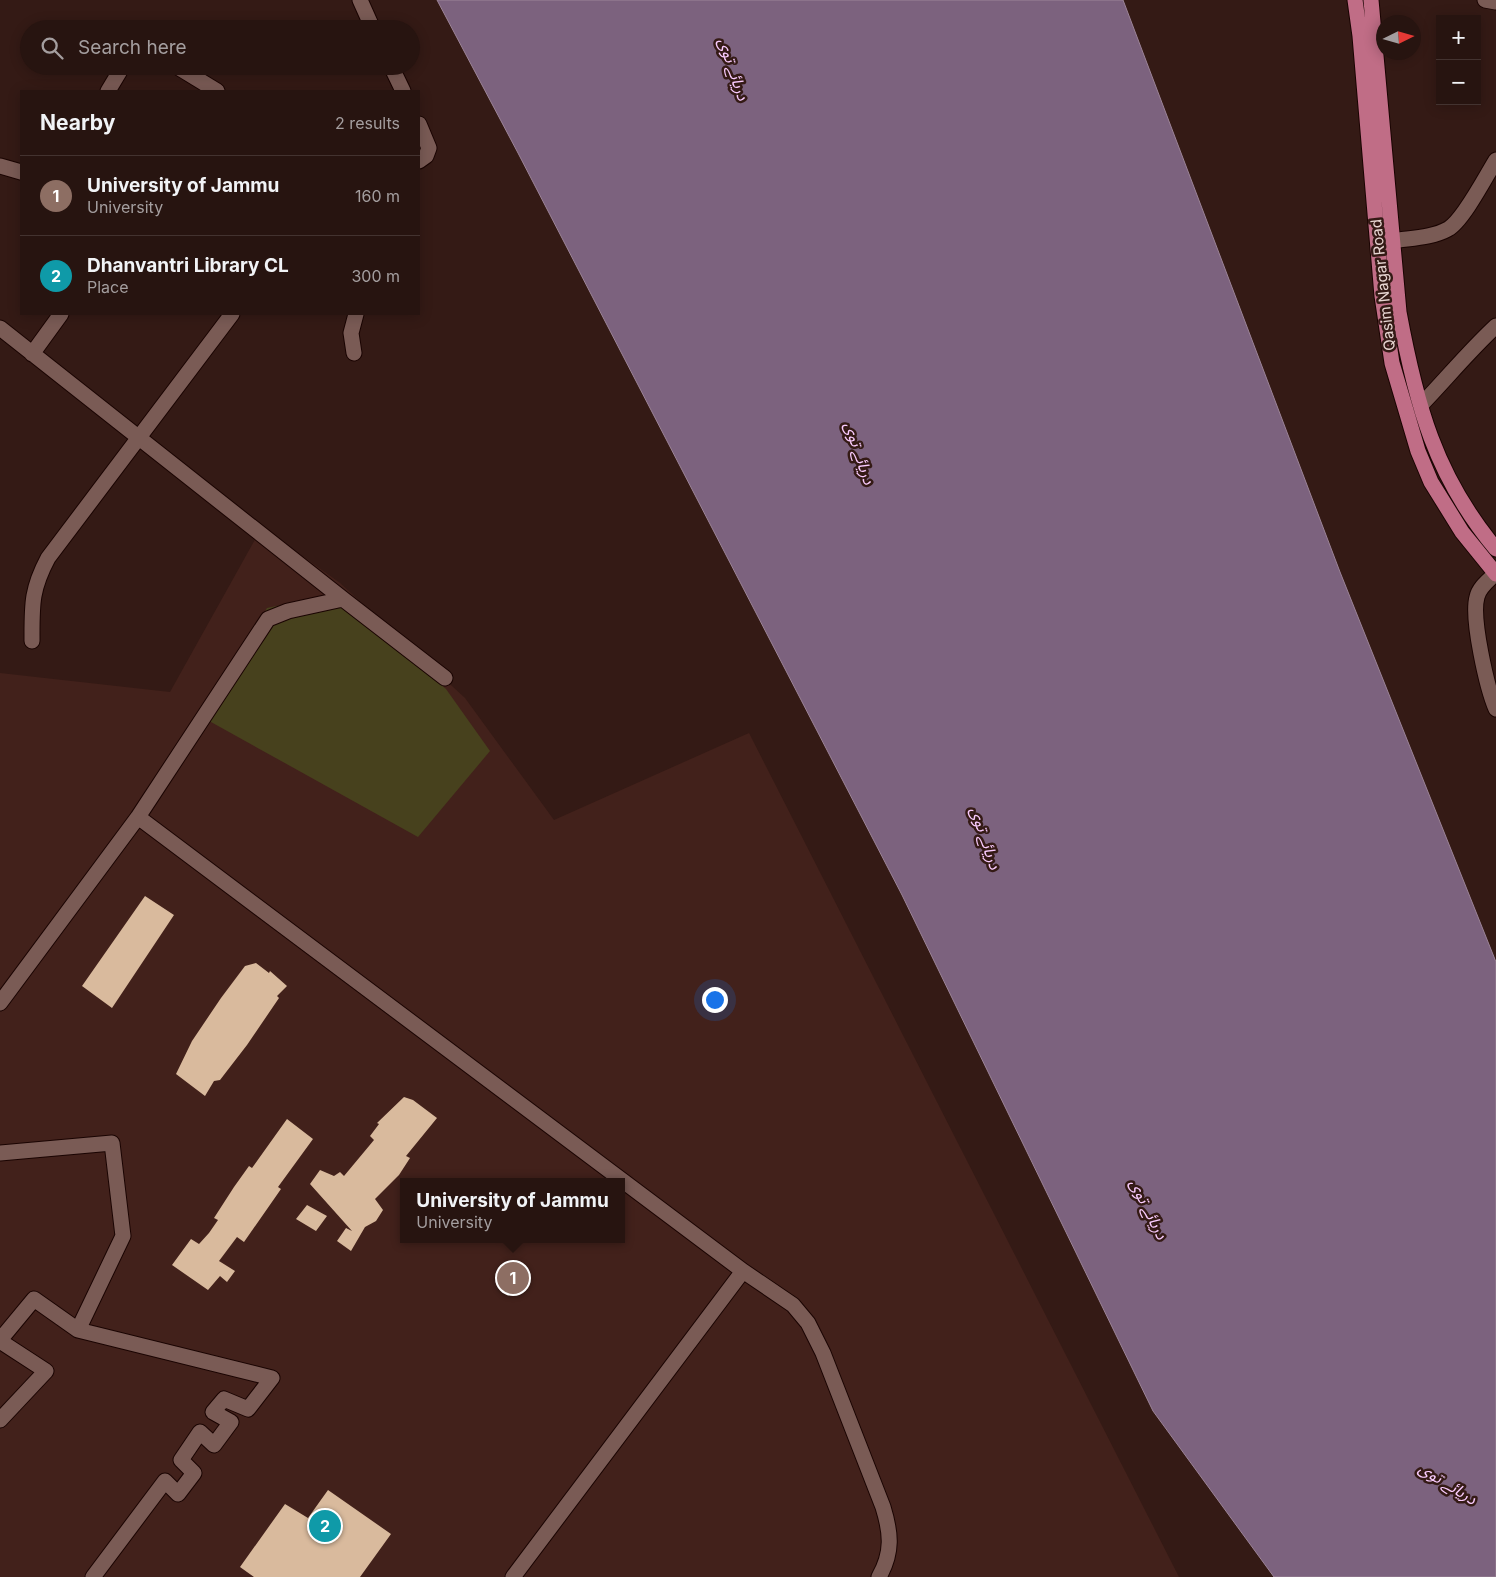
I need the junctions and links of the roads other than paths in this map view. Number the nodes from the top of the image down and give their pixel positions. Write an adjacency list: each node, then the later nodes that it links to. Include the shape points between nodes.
1 (360, 0): 6 (street)
2 (1355, 0): 29 (main road, Qasim Nagar Road, via 1382,296 1392,363 1418,451 1431,482 1462,532)
3 (1371, 0): 18 (main road, Qasim Nagar Road)
4 (1485, 0): 5 (street)
5 (1496, 2)
6 (369, 20)
7 (118, 75): 10 (street)
8 (191, 75): 11 (street)
9 (395, 75): 12 (street)
10 (109, 90)
11 (215, 90)
12 (403, 90)
13 (420, 126): 14 (street, via 429,148)
14 (420, 160)
15 (1496, 160): 18 (street, via 1450,229)
16 (0, 166): 17 (street)
17 (20, 172)
18 (1392, 241): 26 (main road, Qasim Nagar Road, via 1398,312)
19 (60, 315): 25 (street)
20 (231, 315): 27 (street)
21 (356, 315): 24 (street, via 352,333)
22 (1496, 326): 26 (street, via 1472,347)
23 (0, 328): 25 (street)
24 (354, 353)
25 (32, 354): 27 (street)
26 (1421, 405): 28 (main road, Qasim Nagar Road, via 1427,428 1454,491)
27 (137, 437): 30 (street); 31 (street, via 48,558 36,580)
28 (1496, 549)
29 (1496, 573): 33 (street, via 1481,588 1476,615)
30 (343, 600): 32 (street); 34 (street, via 288,611 268,619)
31 (32, 641)
32 (445, 678)
33 (1496, 709)
34 (138, 817): 35 (street); 37 (street)
35 (0, 1003)
36 (0, 1153): 40 (street, via 112,1143 123,1236)
37 (619, 1178)
38 (625, 1182): 39 (street)
39 (743, 1271): 44 (street); 45 (street, via 793,1305 808,1323 823,1353 890,1531 890,1551)
40 (78, 1330): 41 (street, via 34,1299); 43 (street, via 272,1378 248,1409 224,1399 214,1412 231,1422 214,1445 200,1432 181,1460 194,1473 178,1494 165,1481)
41 (0, 1340): 42 (street, via 46,1371)
42 (0, 1420)
43 (93, 1577)
44 (513, 1577)
45 (879, 1577)

